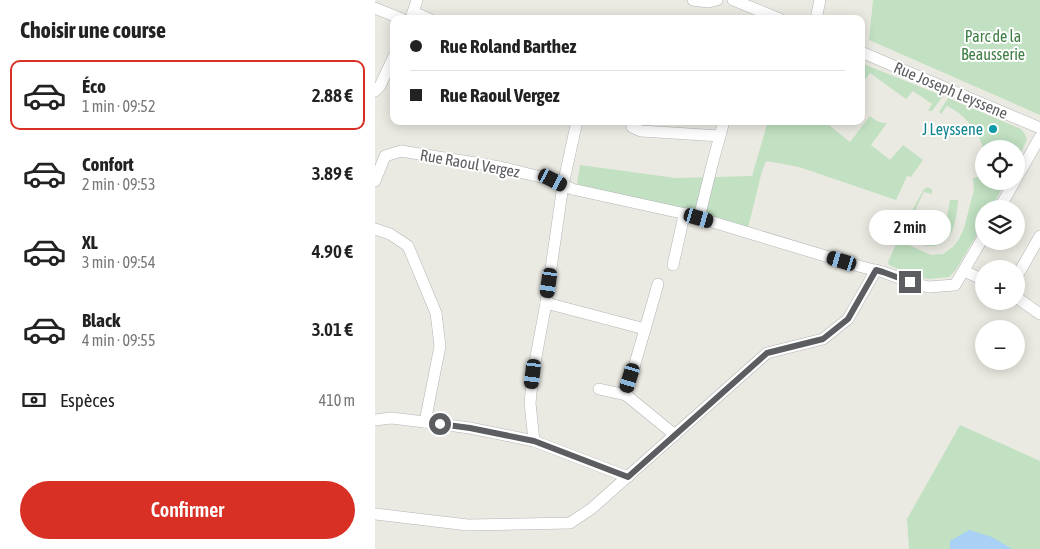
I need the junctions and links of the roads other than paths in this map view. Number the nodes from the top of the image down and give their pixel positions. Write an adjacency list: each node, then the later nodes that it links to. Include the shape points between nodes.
1 (417, 0): 8 (street)
2 (693, 0): 3 (street)
3 (717, 0)
4 (733, 0): 9 (street)
5 (819, 0): 10 (street)
6 (375, 8): 7 (street)
7 (392, 15)
8 (412, 15)
9 (770, 15)
10 (817, 15)
11 (865, 54): 17 (street, Rue Joseph Leyssene)
12 (390, 65): 13 (street)
13 (375, 91)
14 (576, 125): 22 (street)
15 (632, 125): 18 (street, via 641,131)
16 (724, 125): 18 (street)
17 (1040, 128)
18 (720, 136): 24 (street)
19 (1040, 137): 20 (street)
20 (1025, 164)
21 (375, 181): 22 (street, Rue Raoul Vergez, via 385,156 401,151 500,167)
22 (563, 185): 23 (street, Rue Raoul Vergez); 36 (street)
23 (686, 214): 24 (street, Rue Raoul Vergez); 31 (street)
24 (699, 218): 32 (street, Rue Raoul Vergez)
25 (375, 229): 43 (street, via 391,234 408,246 435,313 440,346)
26 (1040, 236): 28 (street)
27 (976, 250): 33 (street)
28 (1029, 255): 29 (street); 30 (street)
29 (1040, 260)
30 (1025, 262)
31 (673, 265)
32 (876, 270): 33 (street, Rue Raoul Vergez, via 928,287 955,285); 44 (street, via 848,319 823,339 767,353)
33 (964, 271): 34 (street)
34 (975, 276)
35 (658, 284): 39 (street)
36 (546, 303): 39 (street); 45 (street, via 530,403)
37 (1025, 303): 38 (street)
38 (1040, 314)
39 (645, 330): 41 (street)
40 (599, 389): 41 (street)
41 (625, 395): 44 (street)
42 (375, 420): 43 (street, via 391,418)
43 (425, 422): 45 (street)
44 (675, 435): 46 (street)
45 (534, 441): 46 (street)
46 (628, 477): 47 (street, via 569,523 468,525)
47 (375, 514)

